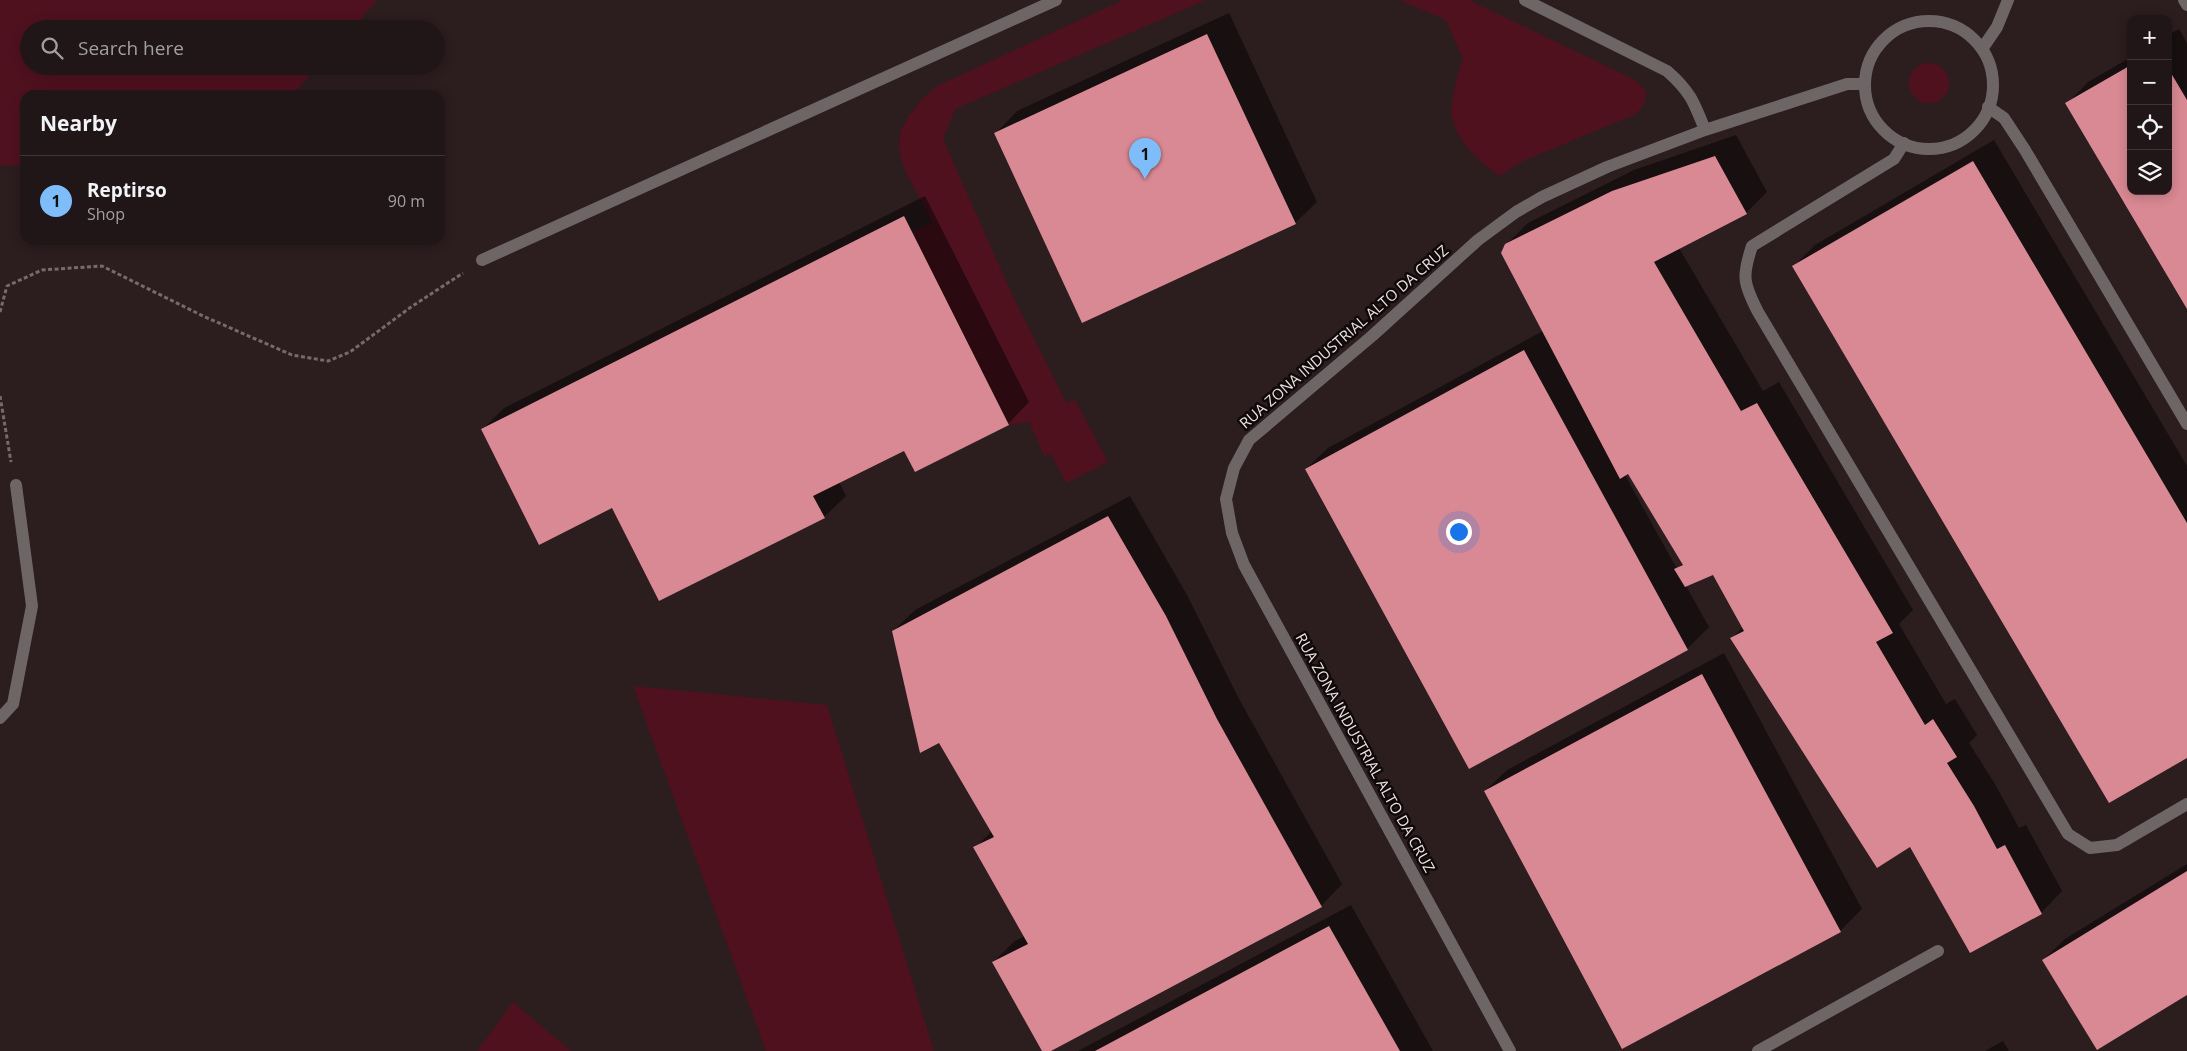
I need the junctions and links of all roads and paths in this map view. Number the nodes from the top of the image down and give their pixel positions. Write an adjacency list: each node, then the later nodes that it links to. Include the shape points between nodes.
1 (1056, 0): 11 (street)
2 (1525, 0): 9 (street, via 1667,71 1692,97)
3 (2008, 0): 6 (street, via 1997,27)
4 (2184, 0): 5 (street)
5 (2187, 5)
6 (1982, 49): 7 (street, via 1967,33 1947,23 1926,21 1904,26 1886,37 1872,54); 8 (street, via 1991,69 1992,91)
7 (1865, 84): 9 (street, RUA ZONA INDUSTRIAL ALTO DA CRUZ, via 1847,84); 10 (street, via 1870,111 1880,127)
8 (1988, 106): 10 (street, via 1975,129 1957,142 1936,148); 14 (street, via 2004,118 2025,150)
9 (1705, 130): 19 (street, RUA ZONA INDUSTRIAL ALTO DA CRUZ, via 1607,167 1542,197 1478,240 1372,336 1249,440 1234,468 1226,499 1232,533 1244,566)
10 (1904, 143): 17 (street, via 1894,159 1752,246 1745,268 1746,289 2068,834 2090,848 2117,845)
11 (482, 260): 12 (path, via 410,306 350,352 328,361 292,355 102,266 42,270 7,286)
12 (0, 312)
13 (0, 396): 15 (path, via 5,438)
14 (2187, 424)
15 (16, 485): 16 (street, via 32,606 13,704)
16 (0, 718)
17 (2187, 804)
18 (1938, 951): 20 (street)
19 (1510, 1051)
20 (1758, 1051)

